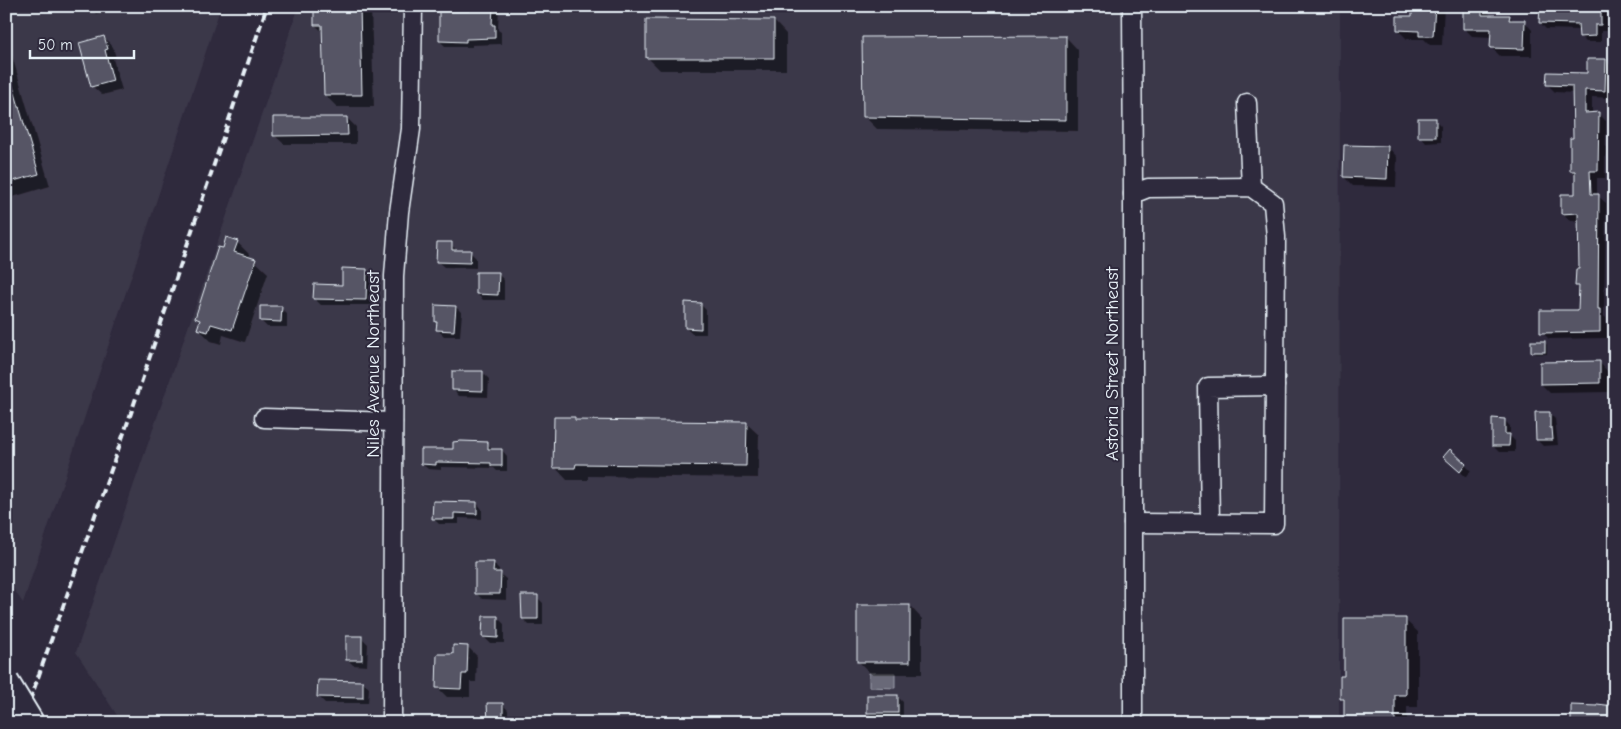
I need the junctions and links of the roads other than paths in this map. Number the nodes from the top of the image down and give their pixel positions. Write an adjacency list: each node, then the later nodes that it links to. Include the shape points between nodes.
1 (413, 6): 8 (street, Niles Avenue Northeast, via 411,129 394,276)
2 (1132, 6): 5 (street, Astoria Street Northeast)
3 (1247, 103): 4 (street)
4 (1251, 187): 5 (street, via 1148,188); 6 (street, via 1273,203 1276,237)
5 (1133, 194): 9 (street, Astoria Street Northeast)
6 (1275, 386): 10 (street, via 1274,524); 10 (street, via 1208,387)
7 (264, 418): 8 (street)
8 (393, 422): 13 (street, Niles Avenue Northeast)
9 (1133, 523): 10 (street); 14 (street, Astoria Street Northeast)
10 (1210, 523)
11 (6, 682): 12 (highway, bridge)
12 (31, 723)
13 (392, 723)
14 (1133, 723)

